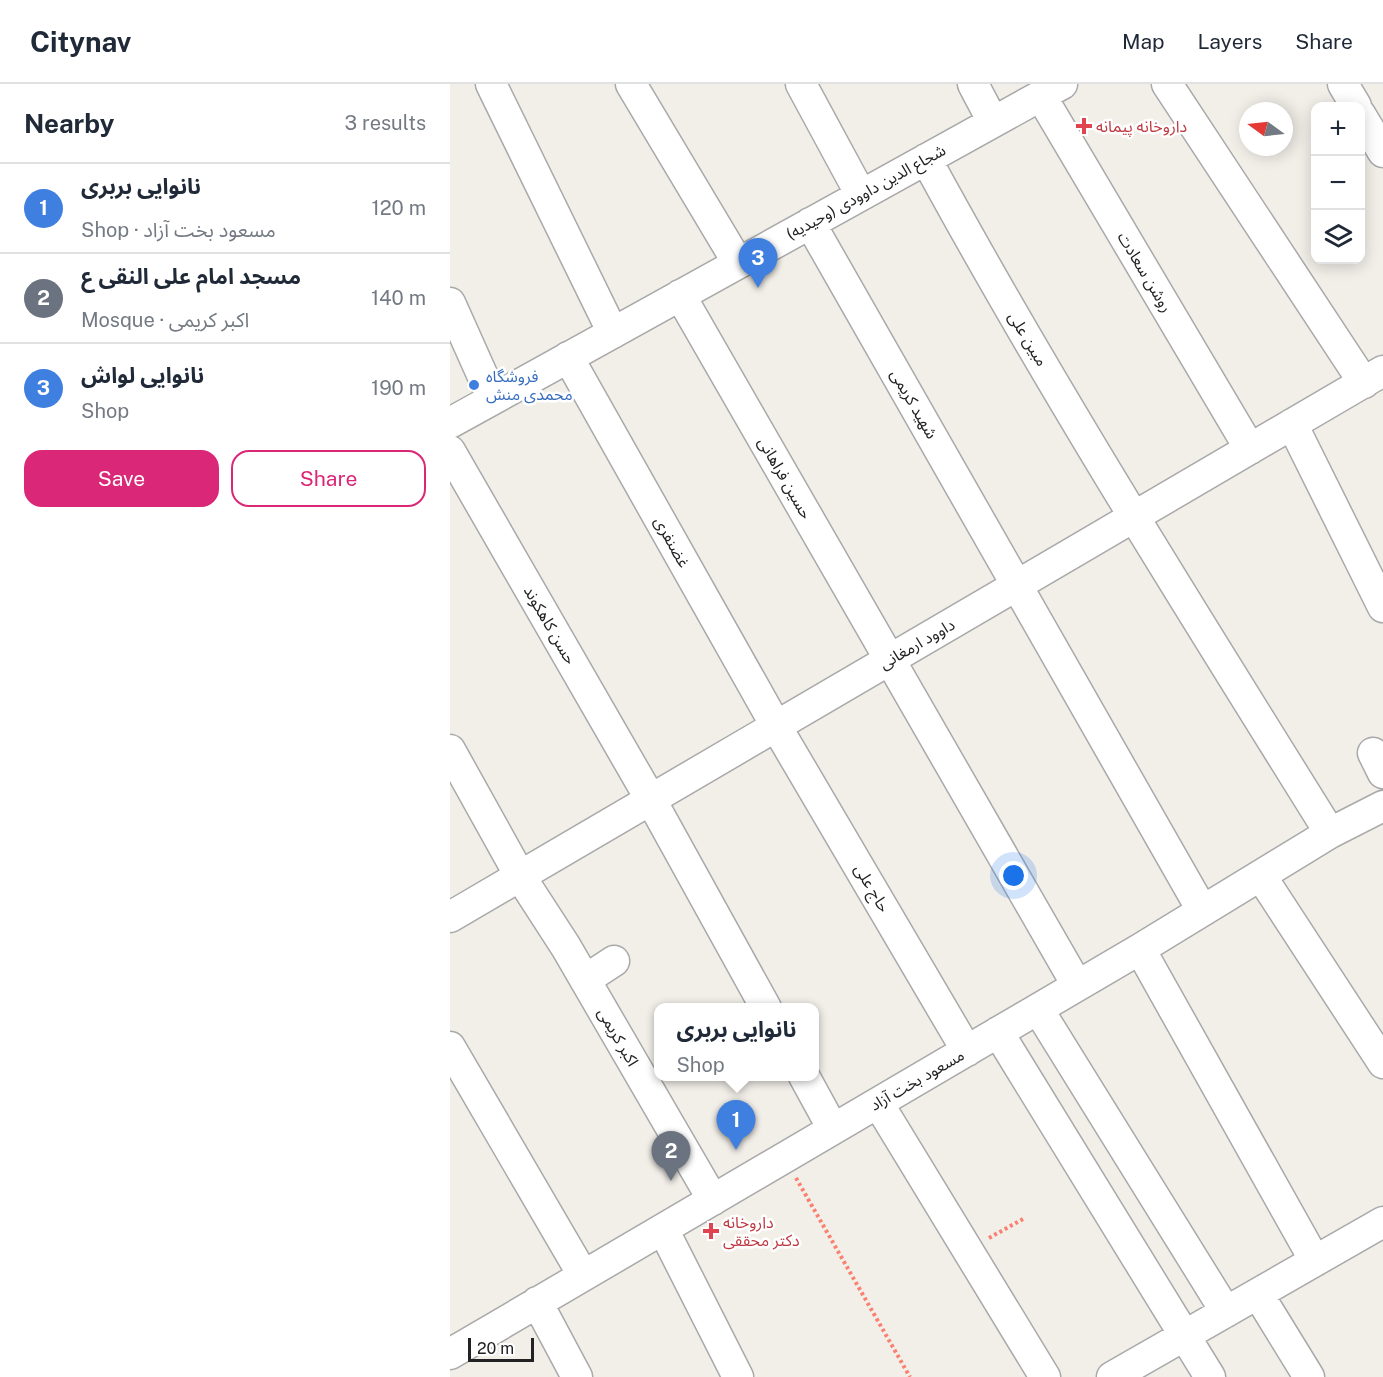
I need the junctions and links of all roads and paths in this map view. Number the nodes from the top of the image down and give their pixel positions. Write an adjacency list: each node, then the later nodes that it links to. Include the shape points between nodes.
1 (491, 84): 18 (street)
2 (631, 84): 15 (street)
3 (801, 84): 13 (street)
4 (973, 84): 9 (street)
5 (1167, 84): 20 (street)
6 (1343, 84): 8 (street)
7 (1052, 90): 9 (street, شجاع الدین داوودی (وحیدیه)); 24 (street, روشن سعادت)
8 (1354, 102)
9 (993, 122): 12 (street, شجاع الدین داوودی (وحیدیه))
10 (1365, 122): 11 (street)
11 (1383, 152)
12 (926, 159): 13 (street, شجاع الدین داوودی (وحیدیه)); 26 (street, مبین علی)
13 (861, 195): 14 (street, شجاع الدین داوودی (وحیدیه))
14 (810, 223): 15 (street, شجاع الدین داوودی (وحیدیه)); 27 (street, شهید کریمی)
15 (738, 263): 16 (street, شجاع الدین داوودی (وحیدیه))
16 (680, 295): 18 (street, شجاع الدین داوودی (وحیدیه)); 29 (street, حسین فراهانی)
17 (450, 303): 21 (street)
18 (613, 333): 19 (street, شجاع الدین داوودی (وحیدیه))
19 (568, 357): 21 (street, شجاع الدین داوودی (وحیدیه)); 30 (street, غضنفری)
20 (1373, 377): 23 (street, داوود ارمغانی)
21 (493, 399): 22 (street, شجاع الدین داوودی (وحیدیه))
22 (450, 423)
23 (1292, 424): 24 (street, داوود ارمغانی); 28 (street)
24 (1250, 448): 26 (street, داوود ارمغانی)
25 (450, 451): 32 (street, حسن کاهکوند)
26 (1134, 517): 27 (street, داوود ارمغانی); 34 (street, مبین علی)
27 (1017, 586): 29 (street, داوود ارمغانی); 37 (street, شهید کریمی)
28 (1383, 607)
29 (890, 660): 30 (street, داوود ارمغانی); 42 (street, حسین فراهانی)
30 (776, 726): 32 (street, داوود ارمغانی); 47 (street, حاج علی)
31 (450, 750): 35 (street, اکبر کریمی)
32 (651, 800): 35 (street, داوود ارمغانی); 43 (street, حسن کاهکوند)
33 (1383, 806): 34 (street, مسعود بخت آزاد)
34 (1330, 833): 36 (street, مسعود بخت آزاد)
35 (520, 876): 38 (street, داوود ارمغانی); 41 (street, اکبر کریمی)
36 (1261, 876): 37 (street, مسعود بخت آزاد); 48 (street)
37 (1202, 910): 39 (street, مسعود بخت آزاد)
38 (450, 917)
39 (1140, 950): 42 (street, مسعود بخت آزاد); 58 (street)
40 (614, 962): 41 (street)
41 (585, 980): 53 (street, اکبر کریمی)
42 (1077, 985): 44 (street, مسعود بخت آزاد)
43 (763, 1003)
44 (1038, 1008): 45 (street, مسعود بخت آزاد); 62 (street)
45 (998, 1032): 47 (street, مسعود بخت آزاد); 63 (street)
46 (450, 1047): 59 (street)
47 (967, 1051): 50 (street, مسعود بخت آزاد)
48 (1383, 1064)
49 (806, 1081): 51 (street)
50 (878, 1103): 51 (street, مسعود بخت آزاد); 57 (street)
51 (833, 1129): 52 (street, مسعود بخت آزاد)
52 (784, 1157): 53 (street, مسعود بخت آزاد); 67 (path)
53 (713, 1200): 56 (street, مسعود بخت آزاد)
54 (1023, 1219): 57 (path)
55 (1382, 1226): 58 (street)
56 (663, 1229): 59 (street, مسعود بخت آزاد); 66 (street)
57 (968, 1250): 68 (street)
58 (1315, 1261): 60 (street)
59 (583, 1275): 61 (street, مسعود بخت آزاد)
60 (1258, 1294): 62 (street); 71 (street)
61 (537, 1302): 64 (street, مسعود بخت آزاد); 65 (street)
62 (1226, 1312): 63 (street)
63 (1185, 1335): 69 (street); 70 (street)
64 (450, 1354)
65 (577, 1377)
66 (738, 1377)
67 (910, 1377)
68 (1046, 1377)
69 (1112, 1377)
70 (1210, 1377)
71 (1309, 1377)

